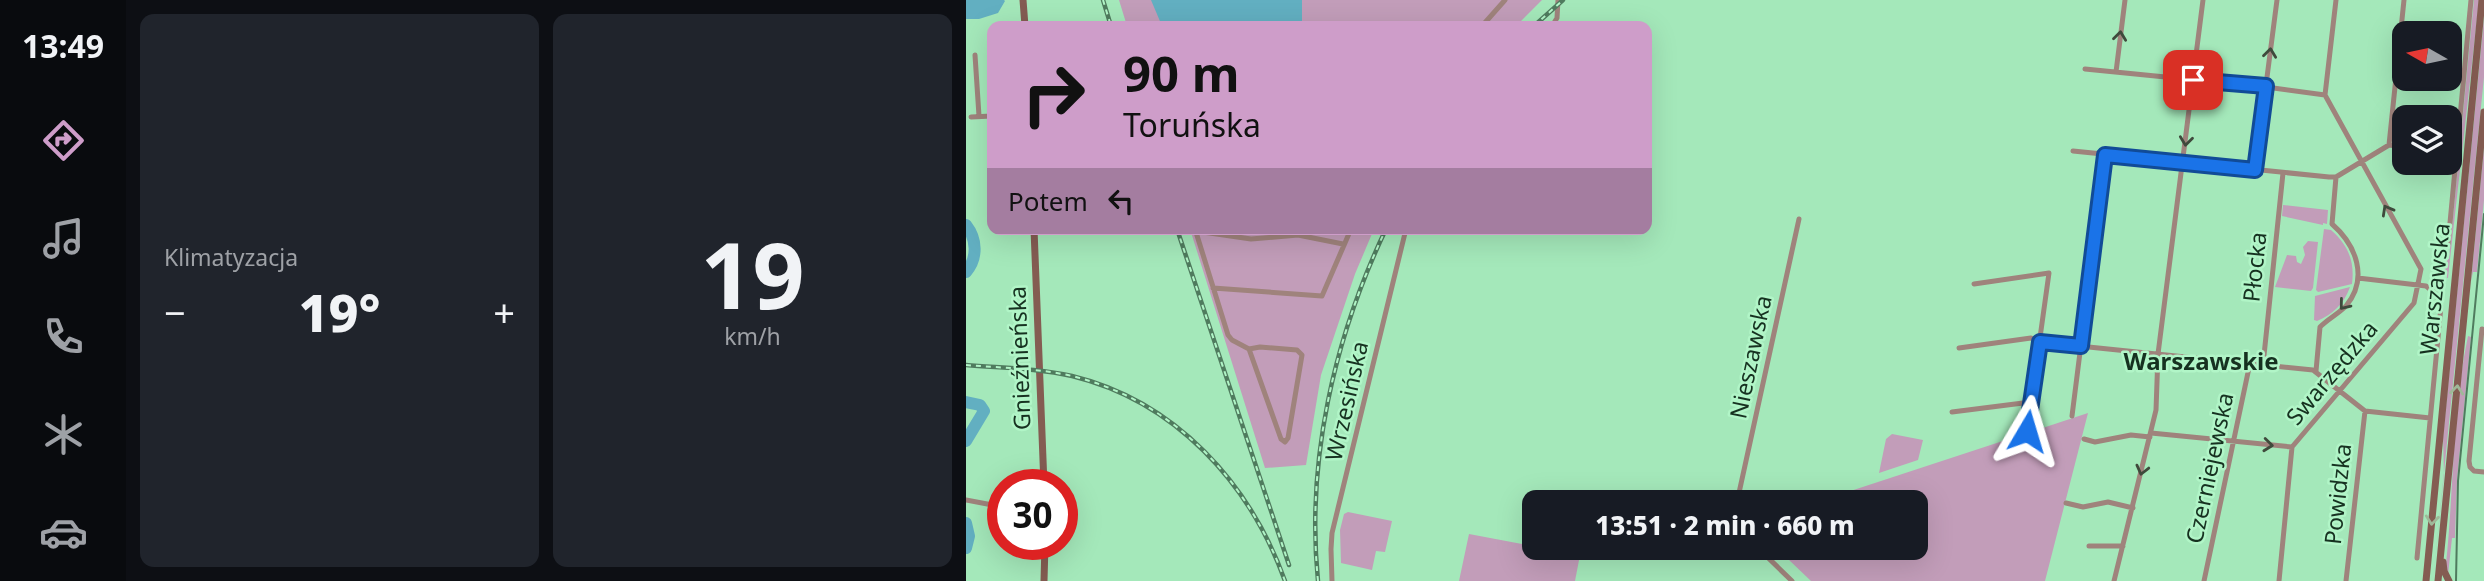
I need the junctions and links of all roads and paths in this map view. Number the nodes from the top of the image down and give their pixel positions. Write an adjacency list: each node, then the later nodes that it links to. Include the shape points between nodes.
1 (1023, 0): 11 (main road)
2 (1505, 0): 12 (street)
3 (1558, 0): 13 (street)
4 (2125, 0): 16 (street, one-way to 4)
5 (2203, 0): 17 (street)
6 (2277, 0): 18 (street, one-way to 6)
7 (2336, 0): 19 (street)
8 (2404, 0): 25 (street)
9 (2471, 0): 20 (street, Warszawska)
10 (2482, 0): 89 (main road, Warszawska, one-way to 89)
11 (1025, 21)
12 (1486, 21)
13 (1555, 21)
14 (975, 55): 22 (street)
15 (2085, 69): 16 (street)
16 (2116, 72): 17 (street)
17 (2193, 80): 18 (street); 29 (street, one-way to 29)
18 (2266, 86): 19 (street); 31 (street)
19 (2325, 95): 30 (street)
20 (2459, 105)
21 (2484, 112): 78 (main road, Warszawska, one-way to 21)
22 (979, 116): 23 (street); 24 (street)
23 (987, 116)
24 (971, 117)
25 (2389, 145): 26 (street); 30 (street)
26 (2392, 145)
27 (2073, 150): 28 (street)
28 (2105, 155): 29 (street); 51 (street)
29 (2183, 162): 31 (street); 54 (street)
30 (2361, 162): 34 (street); 47 (street, Swarzędzka, one-way to 30, via 2421,269)
31 (2255, 170): 32 (street)
32 (2283, 173): 34 (street); 56 (street, Płocka)
33 (2452, 175): 44 (street, Warszawska)
34 (2336, 177): 45 (street, via 2332,224 2351,247)
35 (1799, 219): 71 (street, Nieszawska)
36 (1034, 235): 69 (main road, Gnieźnieńska)
37 (1197, 235): 48 (street)
38 (1227, 235): 40 (street, via 1251,239)
39 (1298, 235): 43 (street)
40 (1298, 235)
41 (1347, 235): 43 (street)
42 (1405, 235): 83 (street, Wrzesińska, via 1332,533)
43 (1343, 244): 48 (street, via 1322,296)
44 (2448, 244)
45 (2358, 278): 47 (street); 57 (street, one-way to 57, via 2346,306 2320,327)
46 (1974, 284): 50 (street, via 2049,272)
47 (2418, 284): 58 (street, Swarzędzka, via 2414,303); 63 (street, Warszawska, via 2431,289 2441,306)
48 (1213, 288): 53 (street, via 1228,335)
49 (2482, 330): 70 (street, via 2470,467)
50 (2040, 342): 51 (street); 52 (street, via 2031,338); 59 (street)
51 (2081, 346): 54 (street); 62 (street)
52 (1959, 348)
53 (1249, 349): 53 (street, via 1297,350 1302,355 1285,442)
54 (2158, 354): 55 (street); 65 (street)
55 (2250, 363): 56 (street); 67 (street, Czerniejewska)
56 (2263, 365): 57 (street)
57 (2316, 371): 58 (street)
58 (2339, 392): 60 (street); 68 (street, Swarzędzka)
59 (2031, 402): 61 (street); 64 (street)
60 (2365, 411): 63 (street); 88 (street, Powidzka)
61 (1952, 412)
62 (2072, 416)
63 (2430, 418): 79 (street, Warszawska)
64 (2027, 431)
65 (2150, 435): 66 (street, Swarzędzka, via 2095,442); 67 (street, Swarzędzka); 75 (street, one-way to 75)
66 (2084, 439)
67 (2234, 441): 68 (street, Swarzędzka, one-way to 68); 86 (street, Czerniejewska)
68 (2292, 447): 87 (street)
69 (1043, 469)
70 (2484, 472)
71 (1740, 490)
72 (966, 500): 74 (street)
73 (2066, 503): 75 (street, via 2083,508 2108,502)
74 (987, 504)
75 (2133, 508): 77 (street)
76 (2089, 546): 77 (street)
77 (2123, 546): 85 (street)
78 (2441, 551): 90 (main road, Warszawska); 91 (main road)
79 (2417, 558)
80 (1045, 560): 82 (main road)
81 (1770, 560): 84 (street)
82 (1044, 581)
83 (1332, 581)
84 (1792, 581)
85 (2115, 581)
86 (2204, 581)
87 (2279, 581)
88 (2346, 581)
89 (2426, 581)
90 (2438, 581)
91 (2449, 581)

